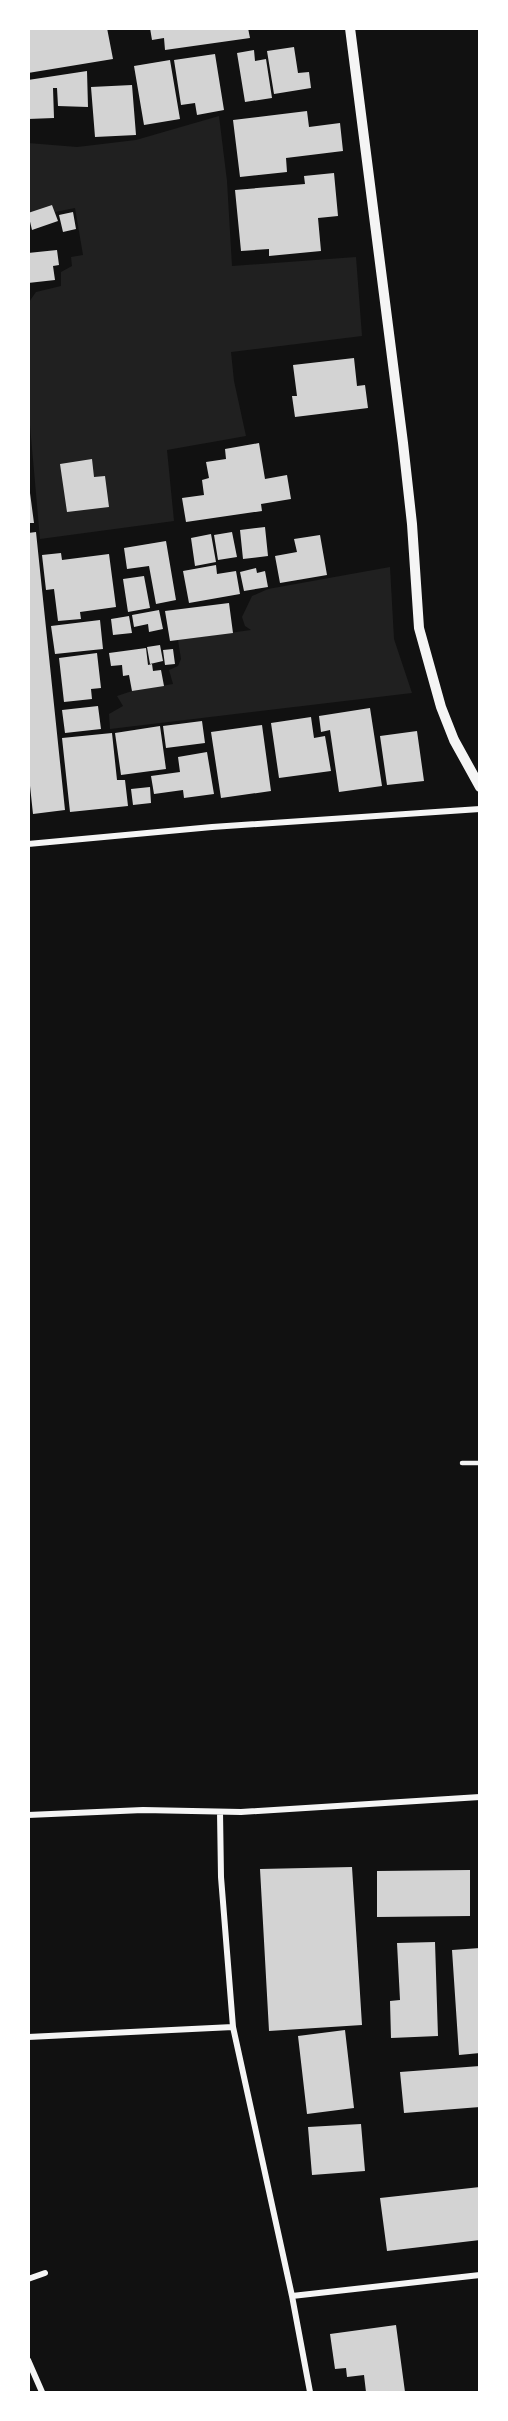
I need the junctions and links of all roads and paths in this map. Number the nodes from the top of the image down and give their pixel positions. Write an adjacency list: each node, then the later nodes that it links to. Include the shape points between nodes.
1 (350, 28): 2 (street, via 407,478 419,628 441,707)
2 (480, 787)
3 (480, 809): 4 (street)
4 (28, 844)
5 (462, 1463): 6 (lane)
6 (480, 1463)
7 (480, 1797): 8 (street)
8 (220, 1812): 9 (street, via 152,1810); 10 (street, via 220,1877)
9 (28, 1815)
10 (233, 2027): 11 (street); 15 (street)
11 (28, 2037)
12 (45, 2273): 14 (street)
13 (480, 2275): 15 (street)
14 (28, 2279)
15 (292, 2296): 18 (street)
16 (28, 2360): 17 (street)
17 (42, 2392)
18 (310, 2392)

